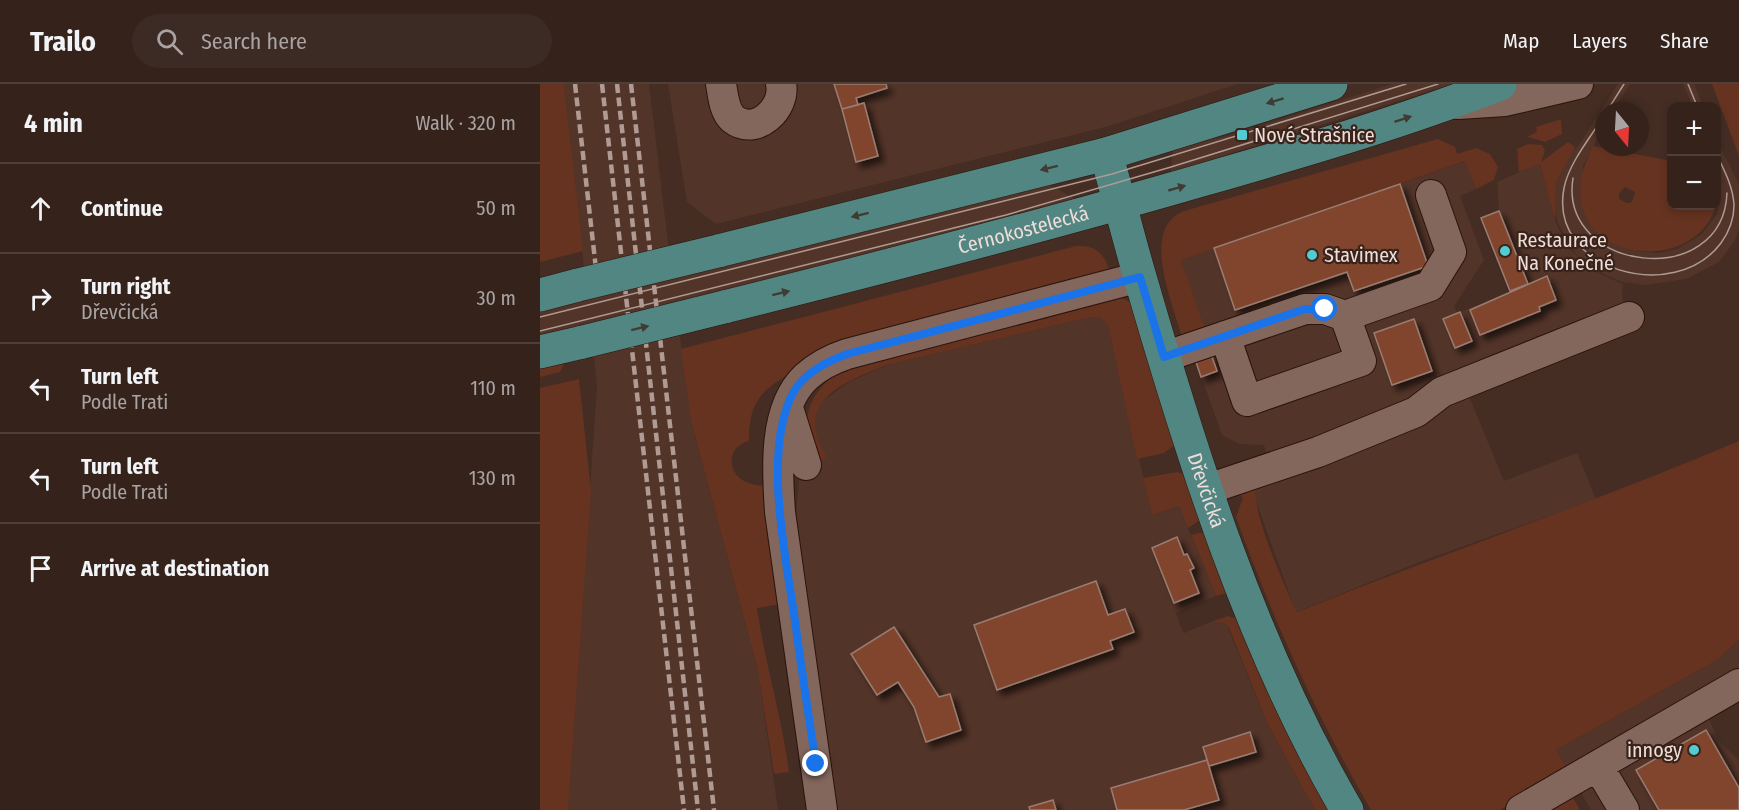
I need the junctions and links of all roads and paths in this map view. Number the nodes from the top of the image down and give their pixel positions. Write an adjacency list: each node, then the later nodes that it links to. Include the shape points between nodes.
1 (721, 84): 2 (street, via 725,106 732,118 743,124 771,116 780,104)
2 (781, 84)
3 (1331, 84): 7 (main road, one-way to 7)
4 (1500, 84): 6 (main road, Černokostelecká)
5 (1578, 84): 6 (street, via 1505,101)
6 (1449, 104): 9 (main road, Černokostelecká, one-way to 6)
7 (1106, 154): 9 (main road, Dřevčická); 11 (main road, one-way to 11, bridge)
8 (1431, 195): 12 (street, via 1452,252 1430,286)
9 (1120, 204): 10 (main road, Dřevčická); 15 (main road, Černokostelecká, one-way to 9, bridge)
10 (1140, 277): 16 (main road, Dřevčická); 17 (street, via 847,354 806,376)
11 (540, 295)
12 (1345, 316): 14 (street, via 1325,309 1305,309); 14 (street, via 1361,361 1247,401)
13 (1629, 317): 19 (street, via 1442,392 1416,412 1318,452)
14 (1225, 336): 16 (street)
15 (540, 352)
16 (1164, 357): 19 (main road, Dřevčická)
17 (788, 405): 18 (street); 22 (street, via 780,456 780,512)
18 (806, 465)
19 (1208, 489): 23 (main road, Dřevčická, via 1245,597 1284,689)
20 (1739, 684): 21 (street)
21 (1598, 766): 24 (street); 25 (street)
22 (822, 810)
23 (1347, 810)
24 (1521, 810)
25 (1624, 810)

